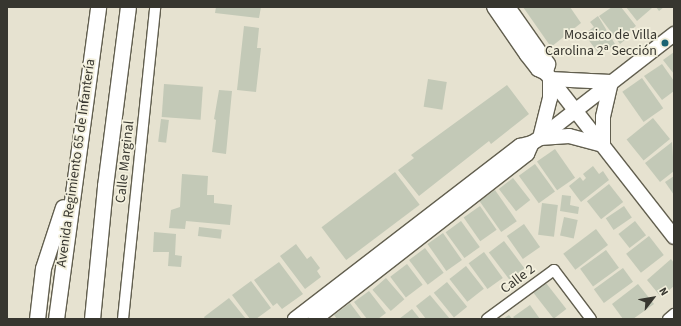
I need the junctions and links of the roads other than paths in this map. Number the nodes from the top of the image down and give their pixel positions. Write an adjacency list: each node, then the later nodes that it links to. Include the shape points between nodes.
1 (98, 7): 13 (main road, Avenida Regimiento 65 de Infantería)
2 (128, 7): 18 (main road, via 105,186)
3 (155, 7): 19 (street, Calle Marginal)
4 (494, 7): 7 (street)
5 (508, 7): 7 (street)
6 (674, 34): 9 (street)
7 (532, 51): 8 (street, via 548,64)
8 (548, 76): 9 (street); 10 (street); 11 (street, via 550,98)
9 (612, 82): 10 (street); 12 (street, via 603,117)
10 (575, 111): 11 (street); 12 (street)
11 (536, 140): 12 (street, via 573,137); 20 (street, via 520,146); 21 (street, via 527,154)
12 (603, 145): 14 (street)
13 (73, 180): 16 (main road, via 43,268); 17 (main road, Avenida Regimiento 65 de Infantería)
14 (674, 237)
15 (674, 314): 24 (street)
16 (37, 319)
17 (56, 319)
18 (92, 319)
19 (123, 319)
20 (295, 319)
21 (315, 319)
22 (487, 319): 23 (street, Calle 2, via 554,270)
23 (591, 319)
24 (668, 319)

